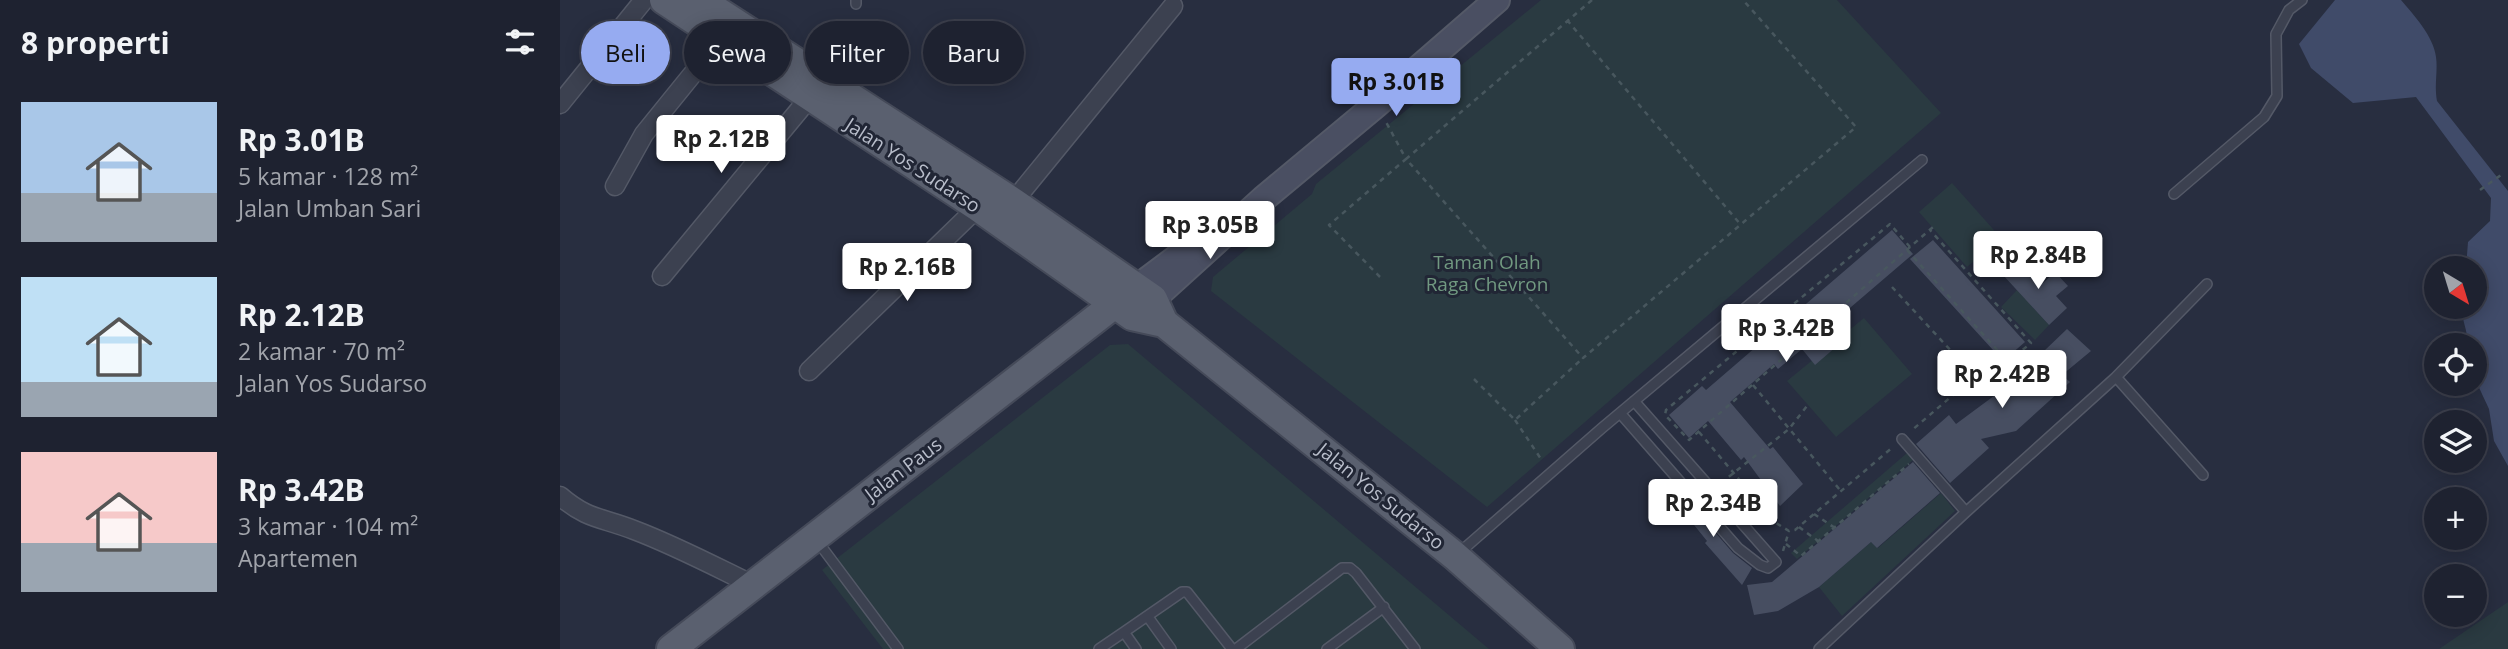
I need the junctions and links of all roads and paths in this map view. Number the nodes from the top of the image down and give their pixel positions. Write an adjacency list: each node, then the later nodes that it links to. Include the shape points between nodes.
1 (644, 0): 16 (street)
2 (664, 0): 10 (main road, Jalan Yos Sudarso)
3 (700, 0): 11 (main road, Jalan Yos Sudarso)
4 (1497, 0): 17 (main road)
5 (1592, 0): 9 (path)
6 (1743, 0): 26 (path, via 1856,127)
7 (2302, 0): 23 (lane, via 2276,34 2277,96 2264,117)
8 (1172, 6): 24 (street)
9 (1567, 20): 18 (path); 26 (path)
10 (696, 21)
11 (723, 21)
12 (791, 70): 24 (main road, Jalan Yos Sudarso)
13 (791, 81): 15 (main road, Jalan Yos Sudarso)
14 (685, 84): 21 (street, via 645,134)
15 (810, 97): 25 (main road, Jalan Yos Sudarso); 28 (street)
16 (560, 104)
17 (1376, 105): 18 (path); 32 (main road, via 1263,199 1231,216)
18 (1406, 159): 29 (path, via 1329,225); 33 (path)
19 (1922, 160): 38 (lane)
20 (2501, 175): 22 (path)
21 (615, 186)
22 (2480, 190)
23 (2174, 194)
24 (1013, 202): 32 (main road, Jalan Yos Sudarso)
25 (978, 207): 32 (main road, Jalan Yos Sudarso); 34 (street)
26 (1741, 225): 33 (path)
27 (1909, 248): 27 (path, via 2008,362 2031,343 1931,229); 37 (path); 43 (path, via 1890,224 1666,410 1665,415 1689,440)
28 (662, 276)
29 (1380, 277)
30 (2207, 284): 35 (lane)
31 (1892, 287): 44 (path, via 1969,374 1966,384)
32 (1140, 306): 59 (main road, Jalan Paus); 60 (main road, Jalan Yos Sudarso); 62 (main road, Jalan Paus)
33 (1583, 358): 41 (path)
34 (809, 371)
35 (2116, 377): 48 (lane); 52 (lane)
36 (1474, 379): 41 (path)
37 (1752, 384): 42 (path); 43 (path)
38 (1634, 401): 40 (lane); 49 (lane)
39 (1807, 407): 42 (path)
40 (1620, 413): 60 (lane); 61 (lane, via 1738,548 1768,568)
41 (1515, 420): 46 (path)
42 (1789, 429): 47 (path); 50 (path)
43 (1698, 431): 47 (path)
44 (1902, 439): 45 (lane); 50 (path)
45 (1917, 456): 52 (lane); 55 (path)
46 (1541, 459)
47 (1734, 473): 49 (path); 56 (path, via 1776,523)
48 (2203, 474)
49 (1713, 489): 61 (lane)
50 (1840, 490): 53 (path)
51 (560, 496): 62 (street, via 596,519 632,529)
52 (1966, 512): 76 (lane)
53 (1814, 514): 54 (path); 55 (path)
54 (1799, 527): 56 (path); 57 (path)
55 (1835, 528): 57 (path)
56 (1789, 531): 58 (path)
57 (1818, 541): 58 (path, via 1801,556)
58 (1786, 544): 61 (path)
59 (824, 551): 67 (main road, Jalan Paus); 68 (lane)
60 (1455, 556): 75 (main road, Jalan Yos Sudarso)
61 (1776, 562)
62 (753, 585): 66 (main road, Jalan Paus)
63 (1384, 607): 72 (lane, via 1356,573 1342,568); 73 (lane); 74 (lane)
64 (1148, 617): 65 (lane); 71 (lane); 72 (lane, via 1187,592)
65 (1124, 632): 69 (lane); 70 (lane)
66 (671, 649)
67 (696, 649)
68 (898, 649)
69 (1098, 649)
70 (1136, 649)
71 (1171, 649)
72 (1234, 649)
73 (1327, 649)
74 (1415, 649)
75 (1560, 649)
76 (1819, 649)

